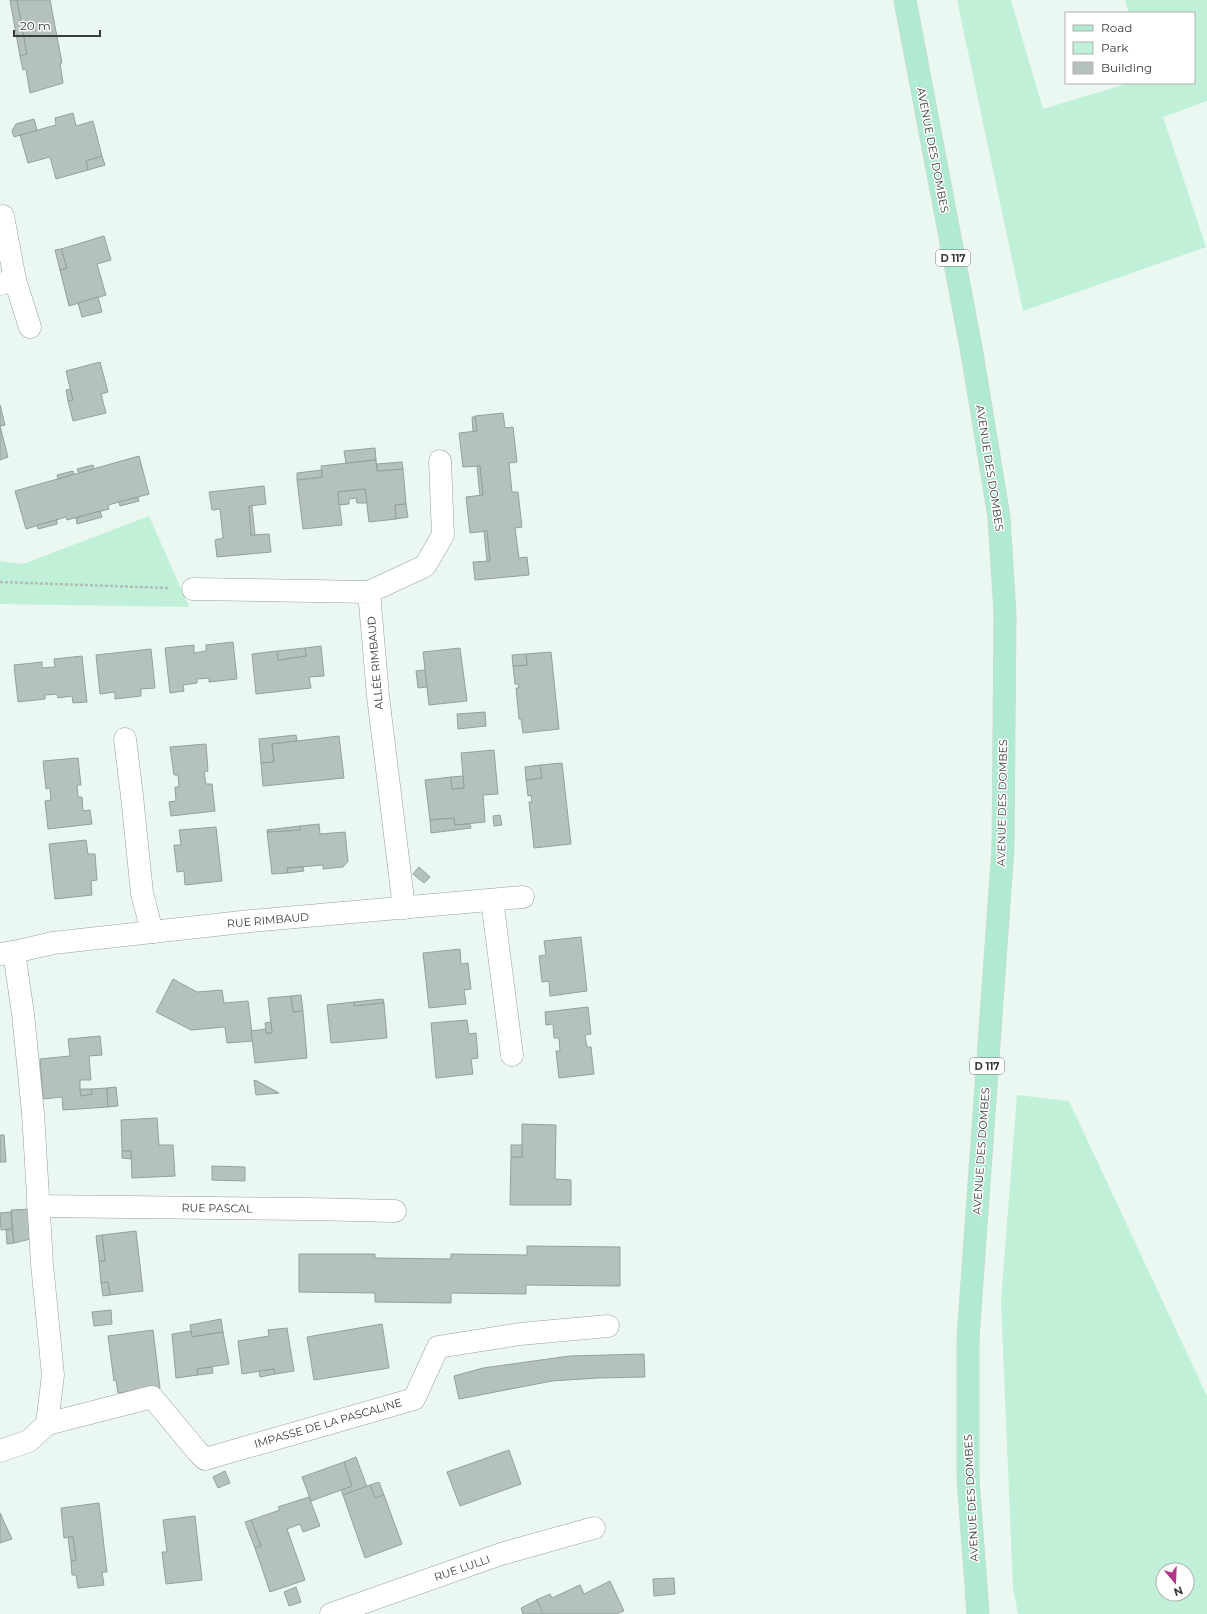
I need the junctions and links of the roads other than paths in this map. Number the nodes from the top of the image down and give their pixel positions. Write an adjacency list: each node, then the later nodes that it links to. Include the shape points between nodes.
1 (905, 0): 22 (main road, AVENUE DES DOMBES / D 117, via 972,353 999,517 1005,614 1003,848 968,1338 968,1478)
2 (3, 216): 3 (street)
3 (8, 282): 4 (street)
4 (30, 327)
5 (440, 461): 7 (street, via 443,535 425,566)
6 (193, 589): 7 (street)
7 (369, 592): 11 (street, ALLÉE RIMBAUD, via 378,696)
8 (125, 739): 12 (street, via 142,893)
9 (523, 897): 10 (street, RUE RIMBAUD)
10 (492, 900): 11 (street, RUE RIMBAUD); 14 (street)
11 (404, 908): 12 (street, RUE RIMBAUD)
12 (152, 932): 13 (street, RUE RIMBAUD, via 53,943)
13 (7, 953): 15 (street, via 23,1014 33,1113)
14 (512, 1055)
15 (38, 1206): 16 (street, RUE PASCAL); 18 (street, via 53,1375)
16 (395, 1211)
17 (608, 1326): 18 (street, IMPASSE DE LA PASCALINE, via 520,1334 438,1347 414,1398 206,1459 152,1397)
18 (47, 1424): 19 (street, via 29,1442)
19 (0, 1451)
20 (594, 1528): 21 (street, RUE LULLI, via 501,1554)
21 (331, 1614)
22 (978, 1614)

